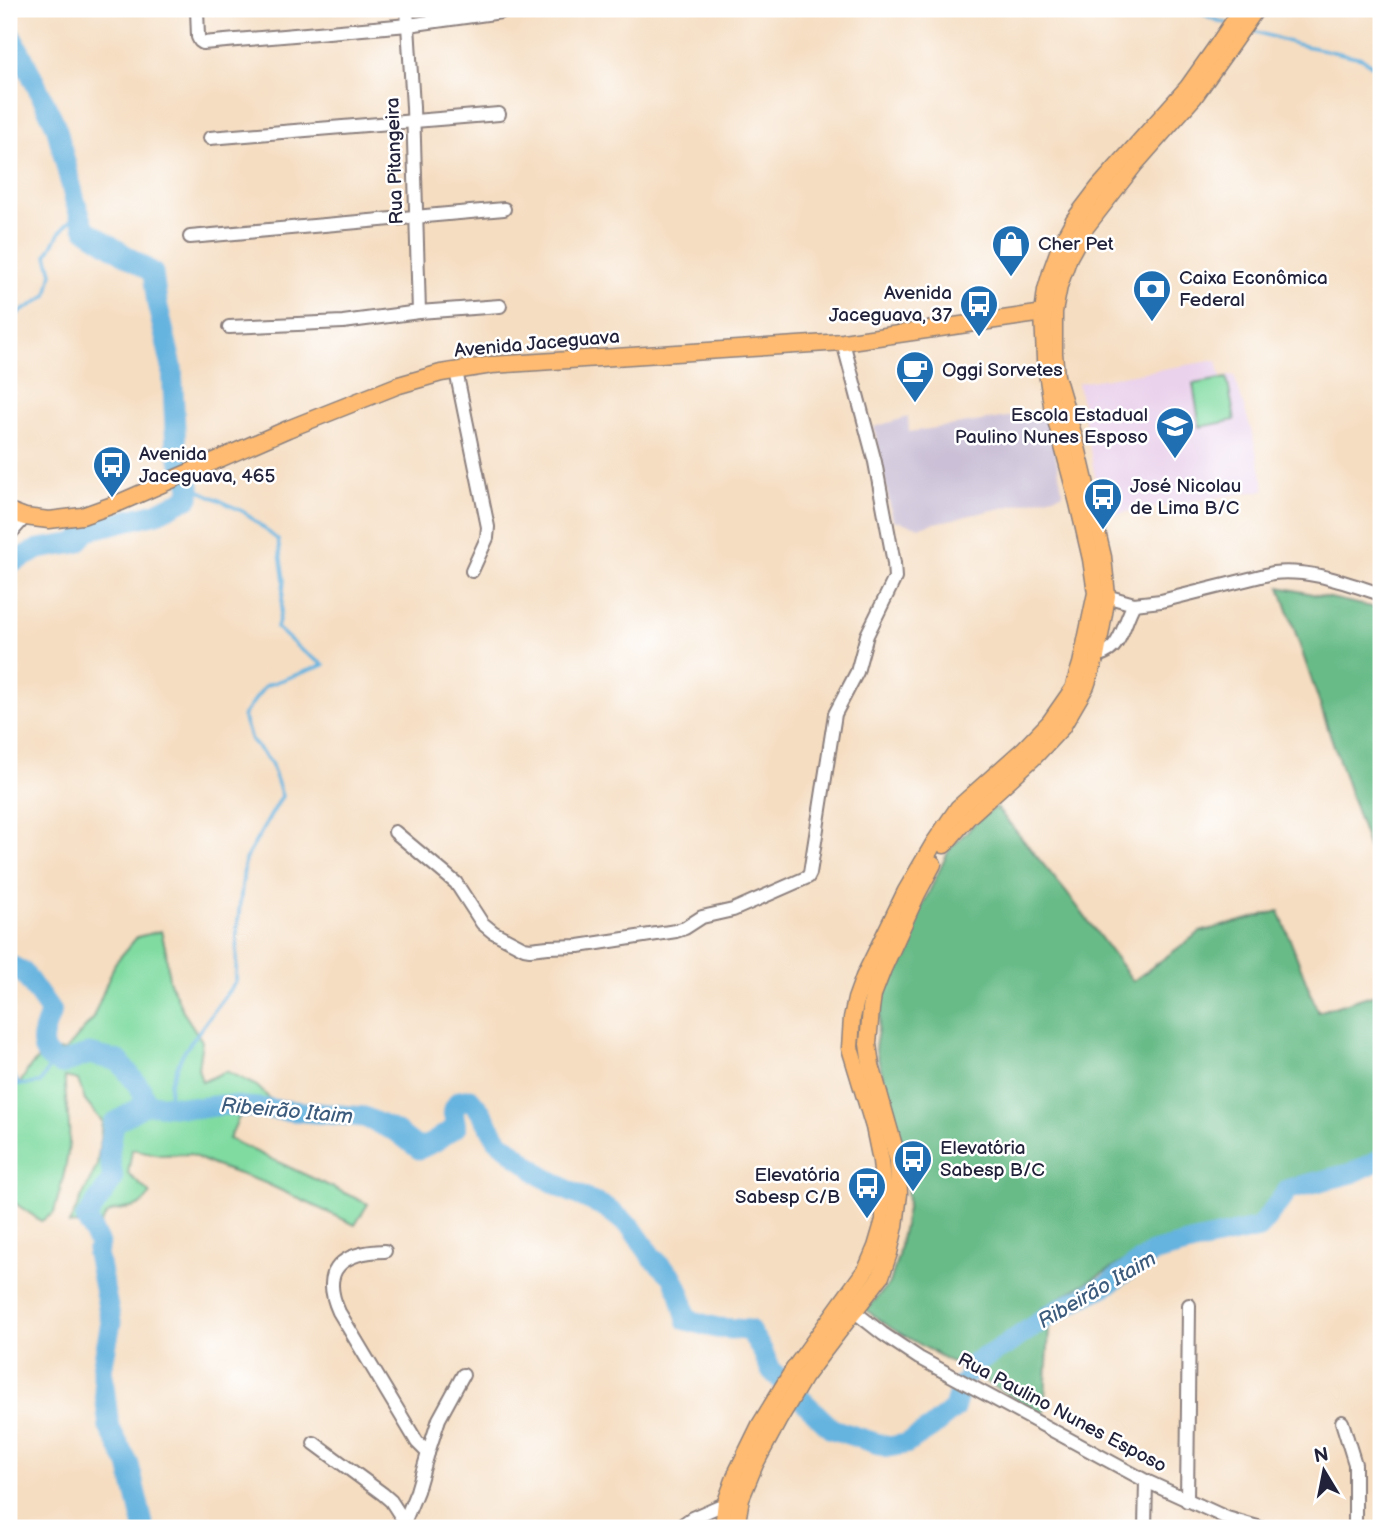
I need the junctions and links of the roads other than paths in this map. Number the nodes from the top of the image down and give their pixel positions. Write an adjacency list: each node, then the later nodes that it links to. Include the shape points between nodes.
1 (197, 9): 5 (street, via 198,37 203,43)
2 (407, 9): 5 (street, Rua Pitangeira)
3 (501, 12): 5 (street)
4 (1245, 14): 14 (main road, via 1228,40 1074,220 1046,290)
5 (408, 25): 7 (street, Rua Pitangeira)
6 (499, 114): 7 (street)
7 (413, 121): 8 (street); 10 (street, Rua Pitangeira)
8 (210, 138)
9 (504, 209): 10 (street)
10 (415, 217): 11 (street); 13 (street, Rua Pitangeira)
11 (190, 237)
12 (500, 306): 13 (street)
13 (419, 312): 15 (street, via 343,322)
14 (1048, 313): 16 (main road, Avenida Jaceguava); 22 (main road, via 1045,359 1052,405)
15 (229, 327)
16 (843, 342): 17 (main road, Avenida Jaceguava); 26 (street, via 876,462 895,578 835,714 808,877 676,931 530,949 482,923 456,883)
17 (456, 371): 19 (main road, Avenida Jaceguava, via 341,407 82,516); 21 (street, via 488,527)
18 (9, 511): 19 (main road, Avenida Jaceguava)
19 (25, 517): 20 (street)
20 (9, 534)
21 (472, 571)
22 (1102, 594): 24 (street); 25 (main road)
23 (1381, 594): 24 (street, via 1320,575 1286,572)
24 (1134, 604): 25 (street, via 1115,644 1104,655)
25 (1089, 656): 28 (main road, via 1050,722 958,808 906,891 863,977 850,1048 876,1139 884,1194 884,1220); 30 (main road, via 1086,686 1062,727 968,817 942,849 873,995 868,1044 898,1160 899,1194 881,1276)
26 (395, 832)
27 (385, 1251): 35 (street, via 343,1260 334,1274 333,1294 396,1408)
28 (867, 1268): 30 (main road, via 852,1304); 31 (main road)
29 (1189, 1305): 38 (street)
30 (855, 1312): 31 (main road, via 843,1314); 36 (street, Rua Paulino Nunes Esposo, via 919,1358)
31 (800, 1367): 37 (main road)
32 (463, 1375): 35 (street, via 439,1419)
33 (1342, 1422): 46 (street, via 1355,1464)
34 (314, 1443): 40 (street, via 391,1501)
35 (428, 1453): 40 (street)
36 (1146, 1481): 38 (street, Rua Paulino Nunes Esposo); 44 (street)
37 (734, 1500): 41 (street); 42 (main road); 43 (main road)
38 (1187, 1501): 39 (street, Rua Paulino Nunes Esposo)
39 (1226, 1523): 45 (street, Rua Paulino Nunes Esposo)
40 (403, 1525)
41 (678, 1528)
42 (723, 1528)
43 (736, 1528)
44 (1145, 1528)
45 (1261, 1528)
46 (1355, 1528)

